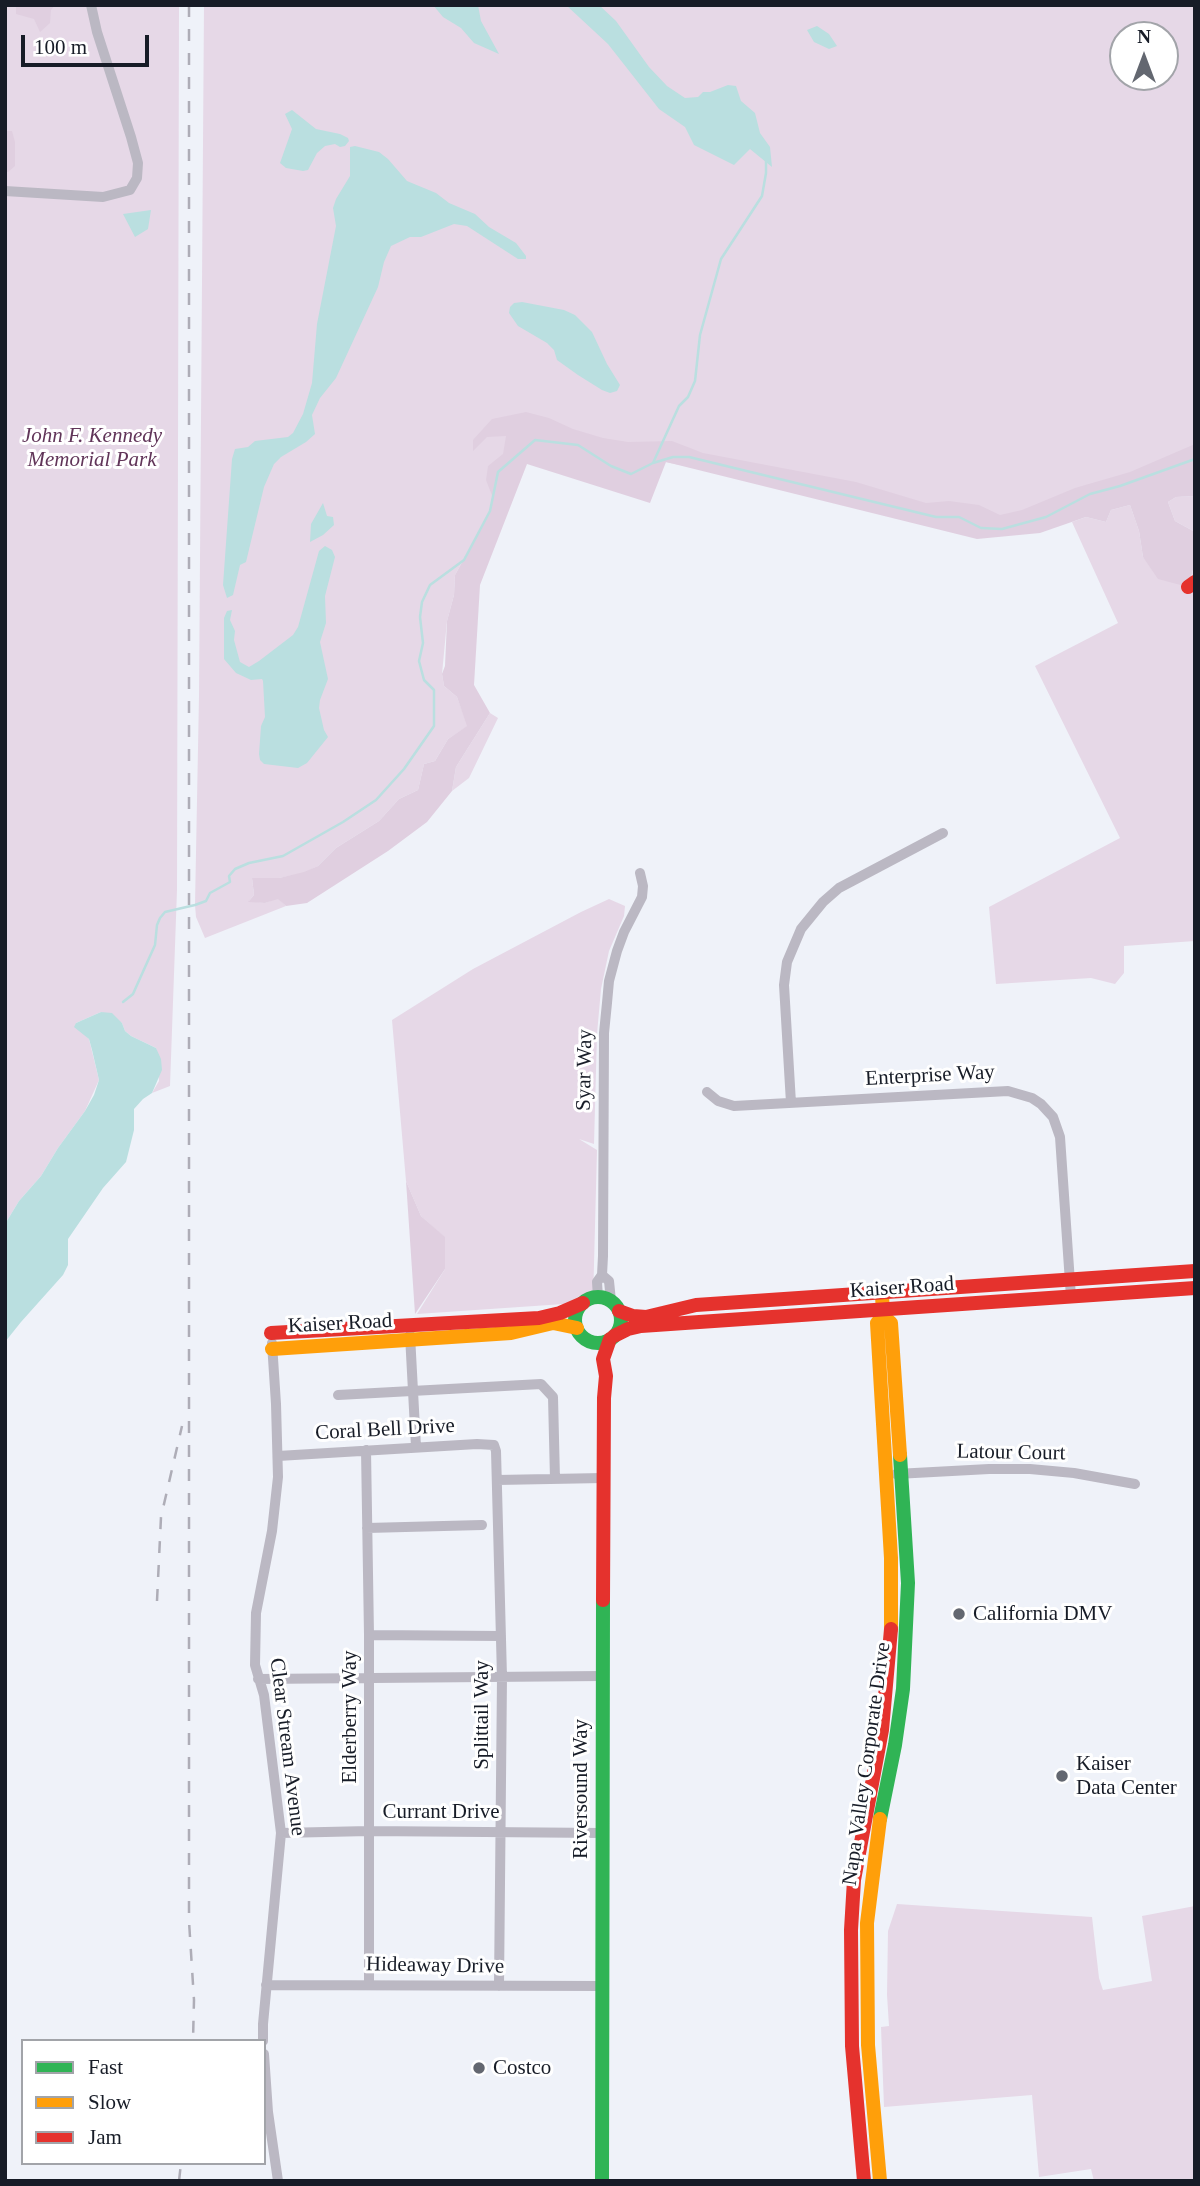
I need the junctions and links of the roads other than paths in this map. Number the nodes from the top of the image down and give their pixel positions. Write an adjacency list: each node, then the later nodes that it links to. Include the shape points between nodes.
1 (91, 5): 2 (street, via 138,163 137,178 130,190 103,197)
2 (5, 191)
3 (943, 833): 6 (street, via 839,888 801,929 787,962 784,985)
4 (640, 873): 13 (street, Syar Way, via 642,897 611,972 604,1033 603,1275 597,1282)
5 (707, 1092): 6 (street, Enterprise Way, via 734,1106)
6 (791, 1103): 8 (street, Enterprise Way, via 1007,1091 1032,1098 1053,1117 1060,1137)
7 (1195, 1271): 8 (street, Kaiser Road)
8 (1070, 1278): 10 (street, Kaiser Road); 11 (street, Enterprise Way)
9 (1195, 1288): 11 (street, Kaiser Road)
10 (882, 1294): 13 (street, Kaiser Road, via 696,1305 646,1317 633,1316); 14 (street, Napa Valley Corporate Drive)
11 (1071, 1297): 14 (street, Kaiser Road)
12 (583, 1303): 13 (street); 15 (street, Kaiser Road, via 539,1318); 16 (street, via 576,1313)
13 (609, 1303): 18 (street, via 620,1324)
14 (883, 1312): 18 (street, Kaiser Road, via 641,1326); 28 (street, Napa Valley Corporate Drive, via 891,1324); 29 (street, Napa Valley Corporate Drive, via 877,1323)
15 (410, 1325): 17 (street, Kaiser Road); 19 (street)
16 (580, 1332): 18 (street, via 596,1342); 19 (street, Kaiser Road, via 553,1323 510,1333); 23 (street, Riversound Way, via 593,1356)
17 (271, 1333): 20 (street, Clear Stream Avenue)
18 (612, 1337): 23 (street, Riversound Way, via 603,1359)
19 (411, 1342): 20 (street, Kaiser Road); 21 (street)
20 (272, 1349): 27 (street, Clear Stream Avenue)
21 (415, 1391): 22 (street); 25 (street); 31 (street, via 541,1384 553,1397)
22 (338, 1395)
23 (604, 1398): 30 (street, Riversound Way)
24 (494, 1445): 25 (street, Coral Bell Drive); 32 (street, Splittail Way)
25 (416, 1447): 26 (street, Coral Bell Drive)
26 (366, 1450): 27 (street, Coral Bell Drive); 35 (street, Elderberry Way)
27 (278, 1456): 41 (street, Clear Stream Avenue, via 272,1531 257,1613)
28 (902, 1473): 29 (street, Latour Court); 33 (street, Latour Court, via 1030,1469); 47 (street, Napa Valley Corporate Drive, via 908,1583 904,1675)
29 (886, 1475): 46 (street, Napa Valley Corporate Drive, via 891,1558 889,1672)
30 (603, 1478): 31 (street); 38 (street, Riversound Way)
31 (555, 1479): 32 (street)
32 (497, 1480): 37 (street, Splittail Way)
33 (1135, 1484)
34 (482, 1525): 35 (street)
35 (367, 1528): 36 (street, Elderberry Way)
36 (369, 1635): 37 (street); 40 (street, Elderberry Way)
37 (501, 1636): 39 (street, Splittail Way)
38 (602, 1676): 39 (street); 45 (street, Riversound Way)
39 (502, 1677): 40 (street); 43 (street, Splittail Way)
40 (368, 1678): 41 (street); 42 (street, Elderberry Way)
41 (258, 1679): 44 (street, Clear Stream Avenue, via 264,1695)
42 (369, 1831): 43 (street, Currant Drive); 44 (street, Currant Drive); 48 (street, Elderberry Way)
43 (500, 1832): 45 (street, Currant Drive); 50 (street, Splittail Way)
44 (281, 1833): 49 (street, Clear Stream Avenue)
45 (601, 1833): 51 (street, Riversound Way)
46 (854, 1880): 47 (street); 56 (street, Napa Valley Corporate Drive, via 852,2046)
47 (871, 1881): 57 (street, Napa Valley Corporate Drive, via 867,2016)
48 (369, 1984): 49 (street, Hideaway Drive); 50 (street, Hideaway Drive)
49 (266, 1985): 52 (street, Clear Stream Avenue)
50 (499, 1986): 51 (street, Hideaway Drive)
51 (603, 1986): 55 (street, Riversound Way)
52 (264, 2039)
53 (266, 2083): 54 (street)
54 (278, 2181)
55 (602, 2181)
56 (864, 2181)
57 (880, 2181)

